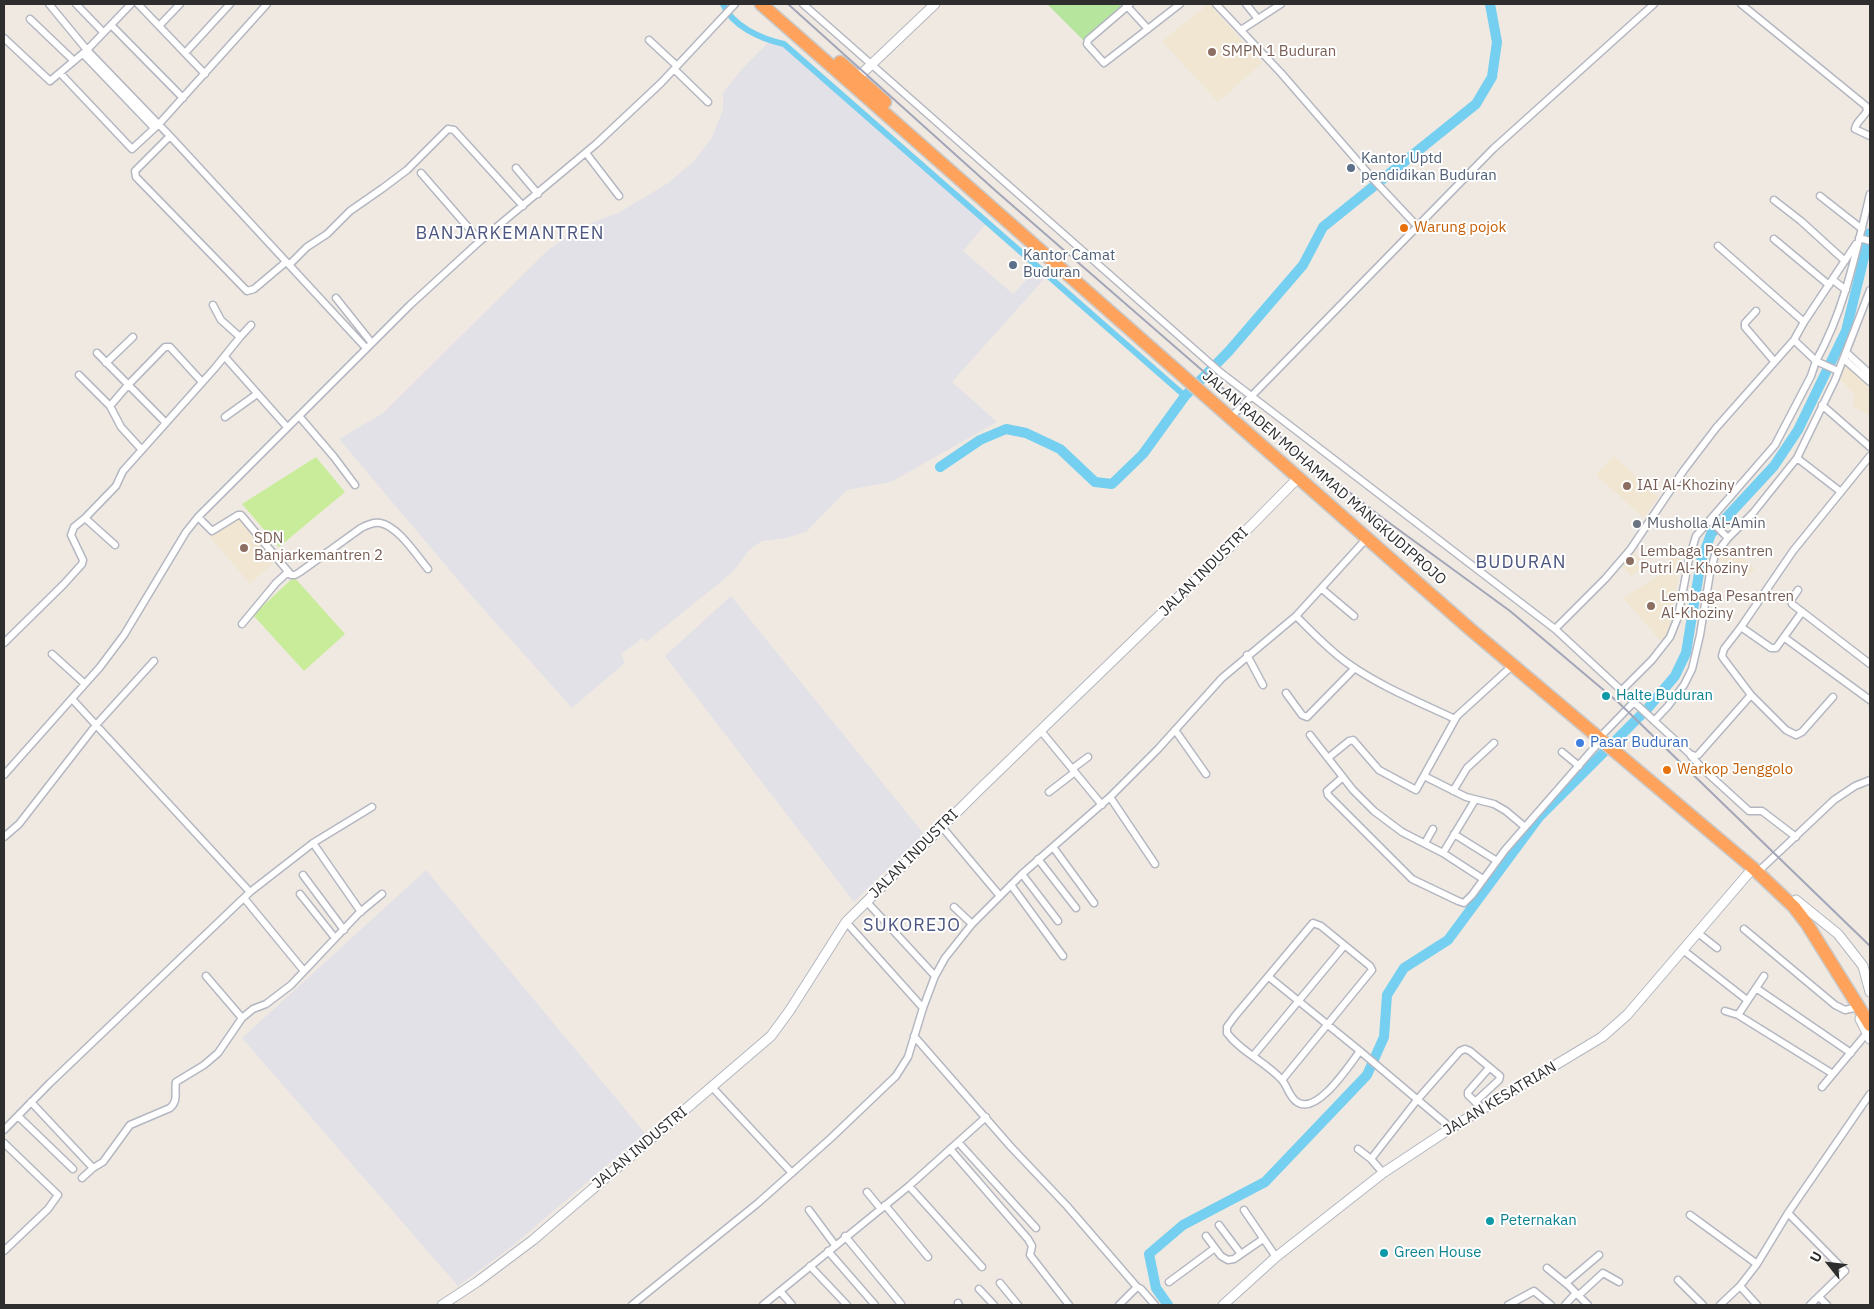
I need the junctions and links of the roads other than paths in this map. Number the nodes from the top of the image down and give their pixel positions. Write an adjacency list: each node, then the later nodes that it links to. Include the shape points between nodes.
1 (49, 4): 29 (street)
2 (76, 4): 26 (street)
3 (131, 4): 22 (street)
4 (138, 4): 23 (street)
5 (180, 4): 23 (street)
6 (230, 4): 30 (street)
7 (267, 4): 35 (street)
8 (761, 4): 36 (highway, JALAN RADEN MOHAMMAD MANGKUDIPROJO)
9 (774, 4): 36 (highway, JALAN RADEN MOHAMMAD MANGKUDIPROJO)
10 (803, 4): 32 (street)
11 (935, 4): 32 (street)
12 (1180, 4): 24 (street)
13 (1216, 4): 25 (street)
14 (1246, 4): 20 (street)
15 (1281, 4): 20 (street)
16 (1654, 4): 51 (street, via 1508,134)
17 (1741, 4): 41 (street, via 1866,106 1866,113 1855,128)
18 (1128, 5): 24 (street); 24 (street, via 1087,44 1107,63)
19 (730, 8): 33 (street)
20 (1258, 18): 25 (street)
21 (30, 20): 31 (street)
22 (111, 25): 26 (street); 37 (street)
23 (159, 26): 30 (street)
24 (1148, 29)
25 (1241, 30): 51 (street)
26 (103, 32): 29 (street)
27 (4, 38): 34 (street, via 48,81)
28 (649, 40): 33 (street)
29 (85, 52): 31 (street); 39 (street)
30 (185, 53): 35 (street)
31 (74, 62): 34 (street)
32 (870, 65): 36 (street); 87 (street, via 1220,372)
33 (675, 67): 38 (street); 42 (street)
34 (61, 74): 39 (street, via 130,148 134,148)
35 (205, 74): 37 (street)
36 (855, 81): 85 (highway, JALAN RADEN MOHAMMAD MANGKUDIPROJO)
37 (182, 98): 39 (street)
38 (708, 102)
39 (156, 126): 40 (street)
40 (170, 136): 58 (street); 58 (street, via 135,171 136,177 247,291)
41 (1870, 136)
42 (586, 153): 45 (street); 47 (street)
43 (516, 168): 45 (street)
44 (421, 173): 55 (street)
45 (538, 194): 50 (street)
46 (1870, 194): 52 (street)
47 (619, 196)
48 (1820, 196): 52 (street)
49 (1774, 200): 57 (street)
50 (524, 206): 55 (street); 58 (street, via 454,130 448,129 407,170 364,199 339,219 327,234)
51 (1417, 226): 87 (street)
52 (1862, 229): 54 (street)
53 (1774, 239): 59 (street)
54 (1863, 240): 57 (street); 60 (street)
55 (480, 241): 70 (street)
56 (1718, 246): 65 (street)
57 (1845, 261): 59 (street)
58 (287, 264): 71 (street)
59 (1831, 282): 60 (street); 65 (street)
60 (1846, 290): 77 (street)
61 (1870, 290): 72 (street)
62 (336, 298): 70 (street)
63 (214, 305): 68 (street, via 220,318)
64 (1756, 311): 76 (street, via 1745,327)
65 (1804, 322): 69 (street)
66 (251, 326): 68 (street)
67 (133, 337): 78 (street)
68 (240, 337): 74 (street)
69 (1794, 340): 76 (street); 77 (street)
70 (371, 342): 71 (street)
71 (366, 348): 91 (street)
72 (1846, 352): 75 (street); 80 (street)
73 (97, 353): 78 (street)
74 (225, 358): 82 (street); 86 (street)
75 (1844, 359): 79 (street); 83 (street)
76 (1774, 361): 118 (street, via 1684,470 1630,550)
77 (1819, 362): 79 (street); 104 (street, via 1775,445)
78 (106, 363): 84 (street)
79 (1836, 370): 88 (street)
80 (1870, 374)
81 (78, 376): 89 (street)
82 (202, 382): 84 (street, via 168,346); 93 (street)
83 (1870, 382)
84 (128, 385): 89 (street); 93 (street)
85 (1205, 390): 90 (highway, JALAN RADEN MOHAMMAD MANGKUDIPROJO); 99 (highway, JALAN RADEN MOHAMMAD MANGKUDIPROJO)
86 (257, 394): 92 (street); 94 (street)
87 (1252, 396): 90 (street); 118 (street)
88 (1822, 405): 95 (street); 98 (street)
89 (110, 406): 96 (street, via 121,427)
90 (1234, 413): 116 (highway, JALAN RADEN MOHAMMAD MANGKUDIPROJO)
91 (298, 416): 94 (street); 100 (street)
92 (226, 417)
93 (166, 422): 96 (street)
94 (287, 427): 102 (street)
95 (1870, 447)
96 (142, 450): 103 (street, via 123,471 116,486)
97 (1870, 456): 101 (street)
98 (1797, 458): 101 (street); 105 (street, via 1753,513)
99 (1298, 478): 106 (highway, JALAN RADEN MOHAMMAD MANGKUDIPROJO); 141 (street, JALAN INDUSTRI)
100 (355, 485)
101 (1841, 492): 117 (street, via 1793,551)
102 (198, 517): 109 (street, via 212,531 241,515); 128 (street, via 124,635)
103 (85, 518): 107 (street); 121 (street, via 74,527 71,535 82,564)
104 (1710, 521): 105 (street); 130 (street, via 1693,543 1678,617 1670,637)
105 (1726, 536): 138 (street, via 1712,564 1700,635 1688,676)
106 (1367, 538): 110 (street); 116 (highway, JALAN RADEN MOHAMMAD MANGKUDIPROJO)
107 (115, 545)
108 (428, 569): 109 (street, via 394,531 372,523 294,575)
109 (288, 572): 115 (street)
110 (1322, 589): 113 (street); 114 (street)
111 (1798, 590): 112 (street, via 1791,603)
112 (1802, 612): 120 (street); 126 (street)
113 (1296, 616): 123 (street); 127 (street)
114 (1354, 616)
115 (242, 624)
116 (1473, 626): 119 (highway, JALAN RADEN MOHAMMAD MANGKUDIPROJO)
117 (1741, 627): 120 (street, via 1771,648 1776,648); 132 (street, via 1722,656)
118 (1555, 629): 130 (street)
119 (1487, 638): 125 (highway, JALAN RADEN MOHAMMAD MANGKUDIPROJO); 143 (highway, JALAN RADEN MOHAMMAD MANGKUDIPROJO)
120 (1784, 638): 135 (street)
121 (4, 643)
122 (52, 654): 128 (street)
123 (1247, 656): 129 (street); 140 (street, via 1222,678)
124 (154, 661): 139 (street)
125 (1514, 664): 137 (street); 143 (highway, JALAN RADEN MOHAMMAD MANGKUDIPROJO)
126 (1870, 664)
127 (1354, 668): 131 (street, via 1306,717); 137 (street)
128 (84, 684): 134 (street)
129 (1263, 685)
130 (1622, 690): 136 (street)
131 (1286, 693)
132 (1751, 695): 133 (street, via 1786,730 1796,735); 146 (street, via 1700,753)
133 (1833, 697)
134 (72, 699): 139 (street); 152 (street)
135 (1870, 700)
136 (1634, 702): 138 (street); 143 (street)
137 (1455, 720): 153 (street)
138 (1654, 721): 146 (street)
139 (96, 725): 167 (street, via 19,824); 180 (street)
140 (1175, 730): 151 (street); 158 (street)
141 (1041, 731): 150 (street); 162 (street, JALAN INDUSTRI)
142 (1310, 735): 148 (street)
143 (1603, 737): 149 (street); 175 (highway, JALAN RADEN MOHAMMAD MANGKUDIPROJO)
144 (1494, 743): 156 (street, via 1467,768)
145 (1562, 752): 149 (street)
146 (1690, 754): 166 (street, via 1749,811 1762,811)
147 (1088, 757): 150 (street)
148 (1328, 758): 153 (street, via 1352,740 1376,767 1412,789 1417,789); 154 (street)
149 (1579, 766): 163 (street)
150 (1074, 771): 157 (street); 160 (street)
151 (1206, 774)
152 (4, 775)
153 (1424, 776): 156 (street)
154 (1343, 777): 169 (street, via 1374,811); 178 (street, via 1327,794 1412,879 1462,903 1469,900)
155 (1870, 780): 166 (street, via 1834,800)
156 (1453, 791): 159 (street)
157 (1049, 792)
158 (1110, 798): 160 (street); 174 (street)
159 (1475, 800): 163 (street, via 1494,804); 165 (street)
160 (1102, 805): 170 (street)
161 (372, 808): 168 (street)
162 (942, 827): 183 (street); 186 (street, JALAN INDUSTRI)
163 (1525, 827): 173 (street)
164 (1433, 829): 169 (street)
165 (1454, 834): 171 (street); 173 (street)
166 (1796, 837): 175 (street)
167 (4, 838)
168 (312, 843): 180 (street); 190 (street)
169 (1425, 843): 171 (street)
170 (1053, 847): 172 (street); 187 (street)
171 (1443, 853): 178 (street)
172 (1038, 859): 176 (street); 189 (street)
173 (1497, 861): 178 (street)
174 (1155, 864)
175 (1757, 868): 185 (highway, JALAN RADEN MOHAMMAD MANGKUDIPROJO); 196 (street, JALAN KESATRIAN); 209 (highway, JALAN RADEN MOHAMMAD MANGKUDIPROJO, via 1808,924)
176 (1022, 874): 179 (street); 191 (street)
177 (303, 876): 195 (street)
178 (1484, 879)
179 (1010, 885): 183 (street); 201 (street)
180 (250, 892): 184 (street)
181 (300, 894): 197 (street)
182 (382, 894): 190 (street)
183 (1000, 896): 193 (street)
184 (244, 898): 203 (street); 232 (street)
185 (1796, 900): 202 (street, JALAN RADEN MOHAMMAD MANGKUDIPROJO, via 1838,934); 216 (highway, JALAN RADEN MOHAMMAD MANGKUDIPROJO, via 1817,925)
186 (866, 901): 192 (street, JALAN INDUSTRI); 205 (street)
187 (1094, 903)
188 (954, 907): 193 (street)
189 (1076, 908)
190 (361, 912): 195 (street)
191 (1058, 921)
192 (846, 922): 213 (street); 228 (street, JALAN INDUSTRI, via 777,1029)
193 (972, 924): 205 (street)
194 (1744, 929): 214 (street, via 1835,1005 1845,1010)
195 (344, 930): 197 (street)
196 (1698, 933): 199 (street); 200 (street, JALAN KESATRIAN)
197 (335, 938): 203 (street)
198 (1344, 946): 207 (street, via 1313,923); 212 (street); 219 (street, via 1372,970)
199 (1717, 948)
200 (1683, 950): 211 (street); 234 (street, JALAN KESATRIAN, via 1608,1033)
201 (1063, 956)
202 (1867, 968): 210 (street, JALAN RADEN MOHAMMAD MANGKUDIPROJO)
203 (304, 971): 218 (street, via 276,997)
204 (206, 976): 218 (street)
205 (935, 976): 213 (street)
206 (1764, 976): 208 (street)
207 (1269, 977): 212 (street); 224 (street, via 1226,1030)
208 (1756, 988): 211 (street); 223 (street)
209 (1849, 990): 214 (street, JALAN RADEN MOHAMMAD MANGKUDIPROJO); 220 (highway, JALAN RADEN MOHAMMAD MANGKUDIPROJO)
210 (1870, 992)
211 (1747, 1000): 217 (street)
212 (1299, 1001): 219 (street); 224 (street)
213 (923, 1008): 221 (street)
214 (1854, 1008): 220 (street, JALAN RADEN MOHAMMAD MANGKUDIPROJO)
215 (1725, 1011): 217 (street)
216 (1870, 1011)
217 (1738, 1016): 226 (street)
218 (242, 1018): 244 (street, via 218,1053 176,1082 174,1104 130,1125 103,1162)
219 (1328, 1025): 222 (street); 227 (street)
220 (1869, 1032): 223 (street)
221 (914, 1036): 236 (street); 246 (street, via 908,1057 896,1076)
222 (1360, 1051): 227 (street, via 1326,1094 1312,1104 1296,1102); 231 (street)
223 (1851, 1053): 226 (street)
224 (1253, 1056): 227 (street)
225 (1489, 1068): 231 (street, via 1470,1050 1460,1051); 233 (street, via 1468,1092); 233 (street, via 1500,1076)
226 (1833, 1074): 229 (street)
227 (1282, 1080)
228 (712, 1087): 246 (street); 285 (street, JALAN INDUSTRI, via 533,1240)
229 (1822, 1087)
230 (1870, 1094): 254 (street)
231 (1417, 1100): 237 (street); 243 (street)
232 (31, 1102): 235 (street); 244 (street)
233 (1475, 1102): 234 (street)
234 (1482, 1109): 237 (street, JALAN KESATRIAN)
235 (18, 1116): 238 (street); 245 (street)
236 (986, 1117): 239 (street); 279 (street)
237 (1451, 1128): 247 (street, JALAN KESATRIAN)
238 (4, 1130)
239 (958, 1142): 241 (street); 257 (street)
240 (4, 1143): 263 (street, via 58,1195 48,1209)
241 (950, 1149): 249 (street); 293 (street, via 1028,1239 1032,1246 1030,1255)
242 (1358, 1149): 243 (street)
243 (1371, 1159): 247 (street)
244 (93, 1168): 248 (street)
245 (72, 1169)
246 (792, 1172): 286 (street)
247 (1383, 1173): 268 (street, JALAN KESATRIAN)
248 (82, 1178)
249 (909, 1186): 251 (street); 271 (street)
250 (867, 1192): 251 (street)
251 (883, 1207): 258 (street); 267 (street)
252 (809, 1210): 261 (street)
253 (1244, 1210): 260 (street)
254 (1788, 1213): 269 (street); 283 (street, via 1845,1271)
255 (1690, 1215): 269 (street)
256 (1219, 1224): 265 (street)
257 (1036, 1228)
258 (845, 1236): 261 (street); 284 (street)
259 (1206, 1236): 262 (street)
260 (1263, 1239): 265 (street); 268 (street)
261 (835, 1245): 264 (street)
262 (1215, 1248): 265 (street, via 1227,1260); 274 (street)
263 (4, 1251)
264 (828, 1251): 270 (street); 290 (street)
265 (1241, 1254)
266 (1599, 1255): 277 (street)
267 (928, 1257)
268 (1276, 1257): 296 (street, JALAN KESATRIAN)
269 (1757, 1264): 278 (street)
270 (810, 1266): 281 (street); 289 (street)
271 (982, 1267)
272 (1547, 1268): 277 (street)
273 (1678, 1280): 301 (street)
274 (1169, 1282)
275 (1619, 1282): 282 (street, via 1603,1273)
276 (1000, 1283): 292 (street)
277 (1566, 1283): 282 (street)
278 (1740, 1286): 302 (street); 303 (street)
279 (1137, 1287): 294 (street); 295 (street)
280 (979, 1289): 291 (street)
281 (780, 1291): 287 (street); 288 (street)
282 (1578, 1294): 299 (street); 300 (street)
283 (1818, 1297): 304 (street); 305 (street)
284 (901, 1304)
285 (442, 1305)
286 (632, 1305)
287 (763, 1305)
288 (792, 1305)
289 (848, 1305)
290 (876, 1305)
291 (994, 1305)
292 (1018, 1305)
293 (1069, 1305)
294 (1119, 1305)
295 (1155, 1305)
296 (1223, 1305)
297 (1508, 1305): 298 (street, via 1534,1291)
298 (1551, 1305)
299 (1565, 1305)
300 (1588, 1305)
301 (1703, 1305)
302 (1720, 1305)
303 (1757, 1305)
304 (1810, 1305)
305 (1827, 1305)

